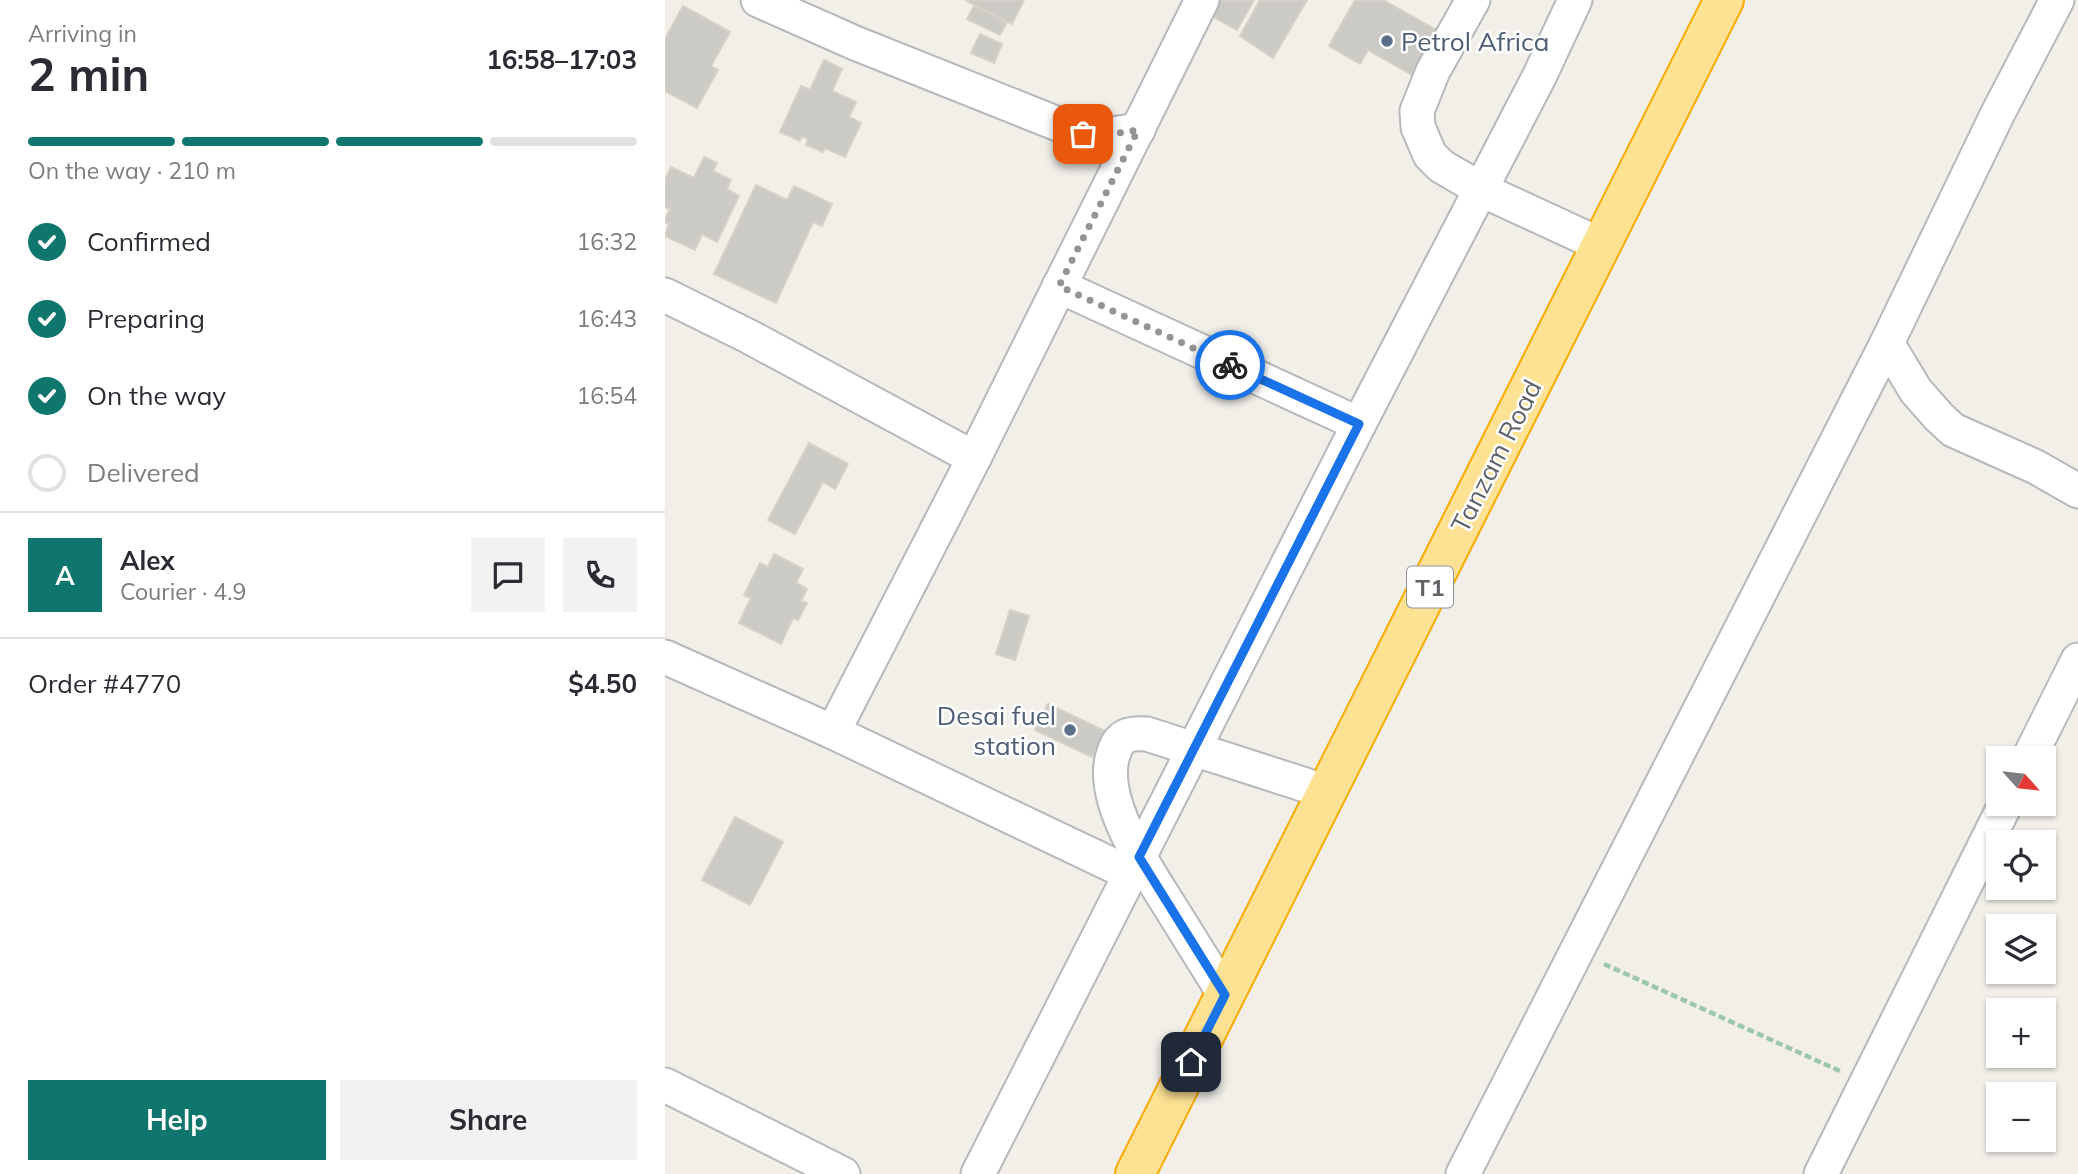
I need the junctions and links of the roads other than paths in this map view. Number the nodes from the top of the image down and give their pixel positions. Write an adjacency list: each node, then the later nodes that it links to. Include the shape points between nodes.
1 (758, 0): 7 (street, via 1083,134)
2 (1202, 0): 7 (street)
3 (1473, 0): 8 (street, via 1416,111 1430,155)
4 (1575, 0): 8 (street)
5 (1724, 0): 9 (highway, Tanzam Road / T1)
6 (2057, 0): 12 (street)
7 (1138, 130): 10 (street)
8 (1482, 190): 9 (street); 13 (street)
9 (1601, 245): 21 (highway, Tanzam Road / T1)
10 (1059, 286): 13 (street); 14 (street)
11 (665, 295): 14 (street)
12 (1887, 343): 15 (street, via 1916,391 1953,430); 29 (street)
13 (1359, 424): 20 (street)
14 (974, 458): 18 (street)
15 (2078, 491)
16 (665, 657): 18 (street)
17 (2078, 660): 19 (street)
18 (833, 732): 23 (street)
19 (2035, 746)
20 (1195, 748): 21 (street); 23 (street); 23 (street, via 1133,733 1115,747 1110,777)
21 (1327, 792): 24 (highway, Tanzam Road / T1)
22 (1999, 816): 30 (street)
23 (1135, 865): 24 (street); 27 (street)
24 (1225, 995): 28 (highway, Tanzam Road / T1)
25 (665, 1086): 26 (street)
26 (843, 1174)
27 (978, 1174)
28 (1135, 1174)
29 (1463, 1174)
30 (1821, 1174)

